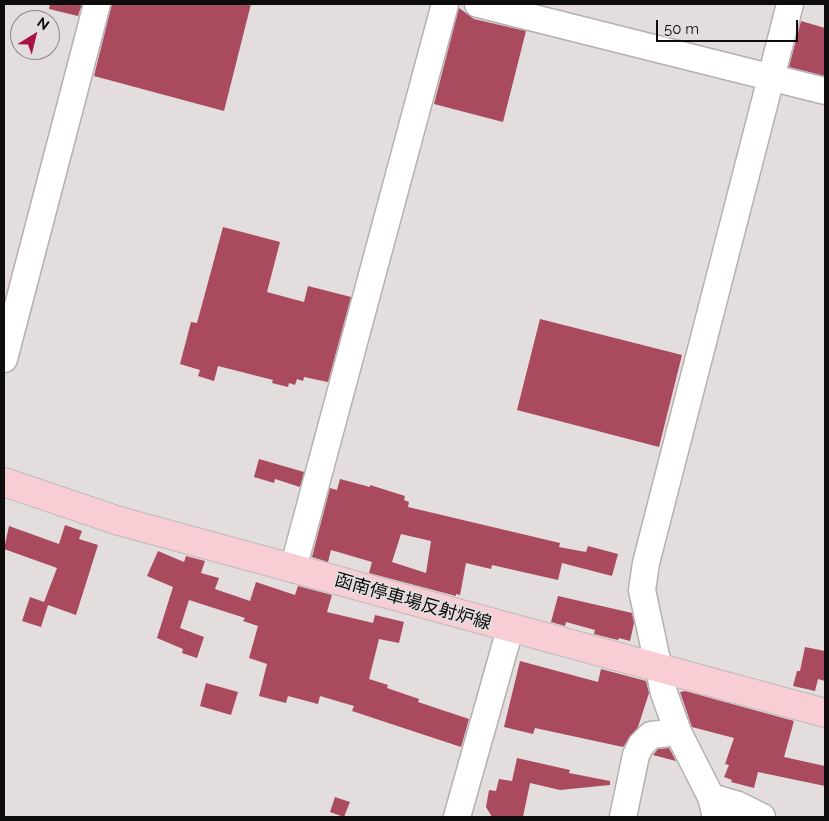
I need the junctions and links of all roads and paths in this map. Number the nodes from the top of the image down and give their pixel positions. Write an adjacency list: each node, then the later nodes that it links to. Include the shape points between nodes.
1 (97, 4): 7 (street)
2 (445, 4): 9 (street)
3 (478, 4): 5 (street)
4 (790, 4): 5 (street)
5 (771, 76): 6 (street); 11 (street, via 646,563 642,590)
6 (825, 91)
7 (4, 359)
8 (4, 482): 9 (main road, 函南停車場反射炉線, via 120,521)
9 (293, 569): 10 (main road, 函南停車場反射炉線)
10 (510, 629): 11 (main road, 函南停車場反射炉線); 15 (street)
11 (659, 668): 12 (main road, 函南停車場反射炉線); 13 (street)
12 (825, 713)
13 (678, 732): 14 (street); 16 (street, via 651,735 641,745)
14 (714, 807): 17 (street, via 738,805)
15 (457, 817)
16 (623, 817)
17 (762, 817)

